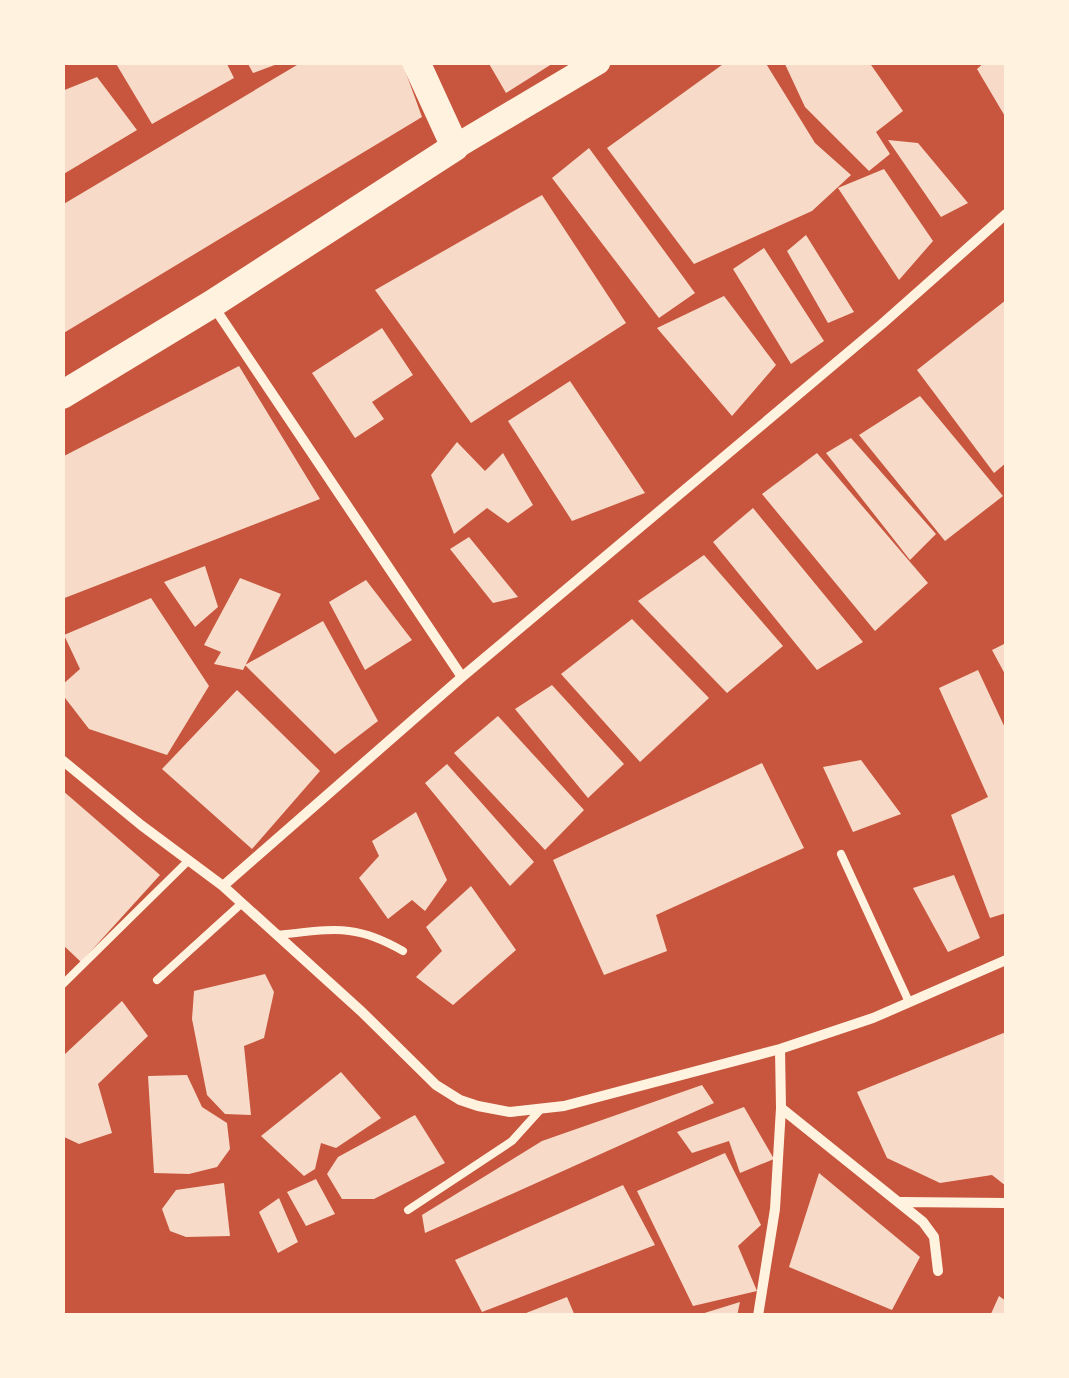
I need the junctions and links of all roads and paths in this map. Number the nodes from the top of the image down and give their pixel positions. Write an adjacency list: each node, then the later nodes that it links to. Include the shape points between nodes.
1 (416, 62): 3 (highway)
2 (598, 62): 3 (main road)
3 (455, 148): 5 (highway)
4 (1006, 214): 7 (street)
5 (212, 304): 6 (highway); 7 (street)
6 (62, 395)
7 (462, 677): 11 (street)
8 (62, 760): 10 (street)
9 (841, 854): 18 (lane)
10 (188, 860): 11 (street); 17 (lane)
11 (223, 886): 12 (street)
12 (242, 903): 13 (street); 16 (lane)
13 (277, 935): 14 (lane, via 358,931); 21 (street, via 460,1100 510,1112)
14 (402, 952)
15 (1006, 960): 18 (street)
16 (157, 980)
17 (62, 985)
18 (909, 1002): 19 (street)
19 (780, 1048): 20 (street); 21 (street)
20 (781, 1108): 22 (street); 26 (street, via 775,1209)
21 (540, 1110): 24 (lane, via 512,1141)
22 (900, 1202): 23 (street); 25 (street, via 934,1237)
23 (1006, 1204)
24 (408, 1210)
25 (938, 1270)
26 (758, 1316)

